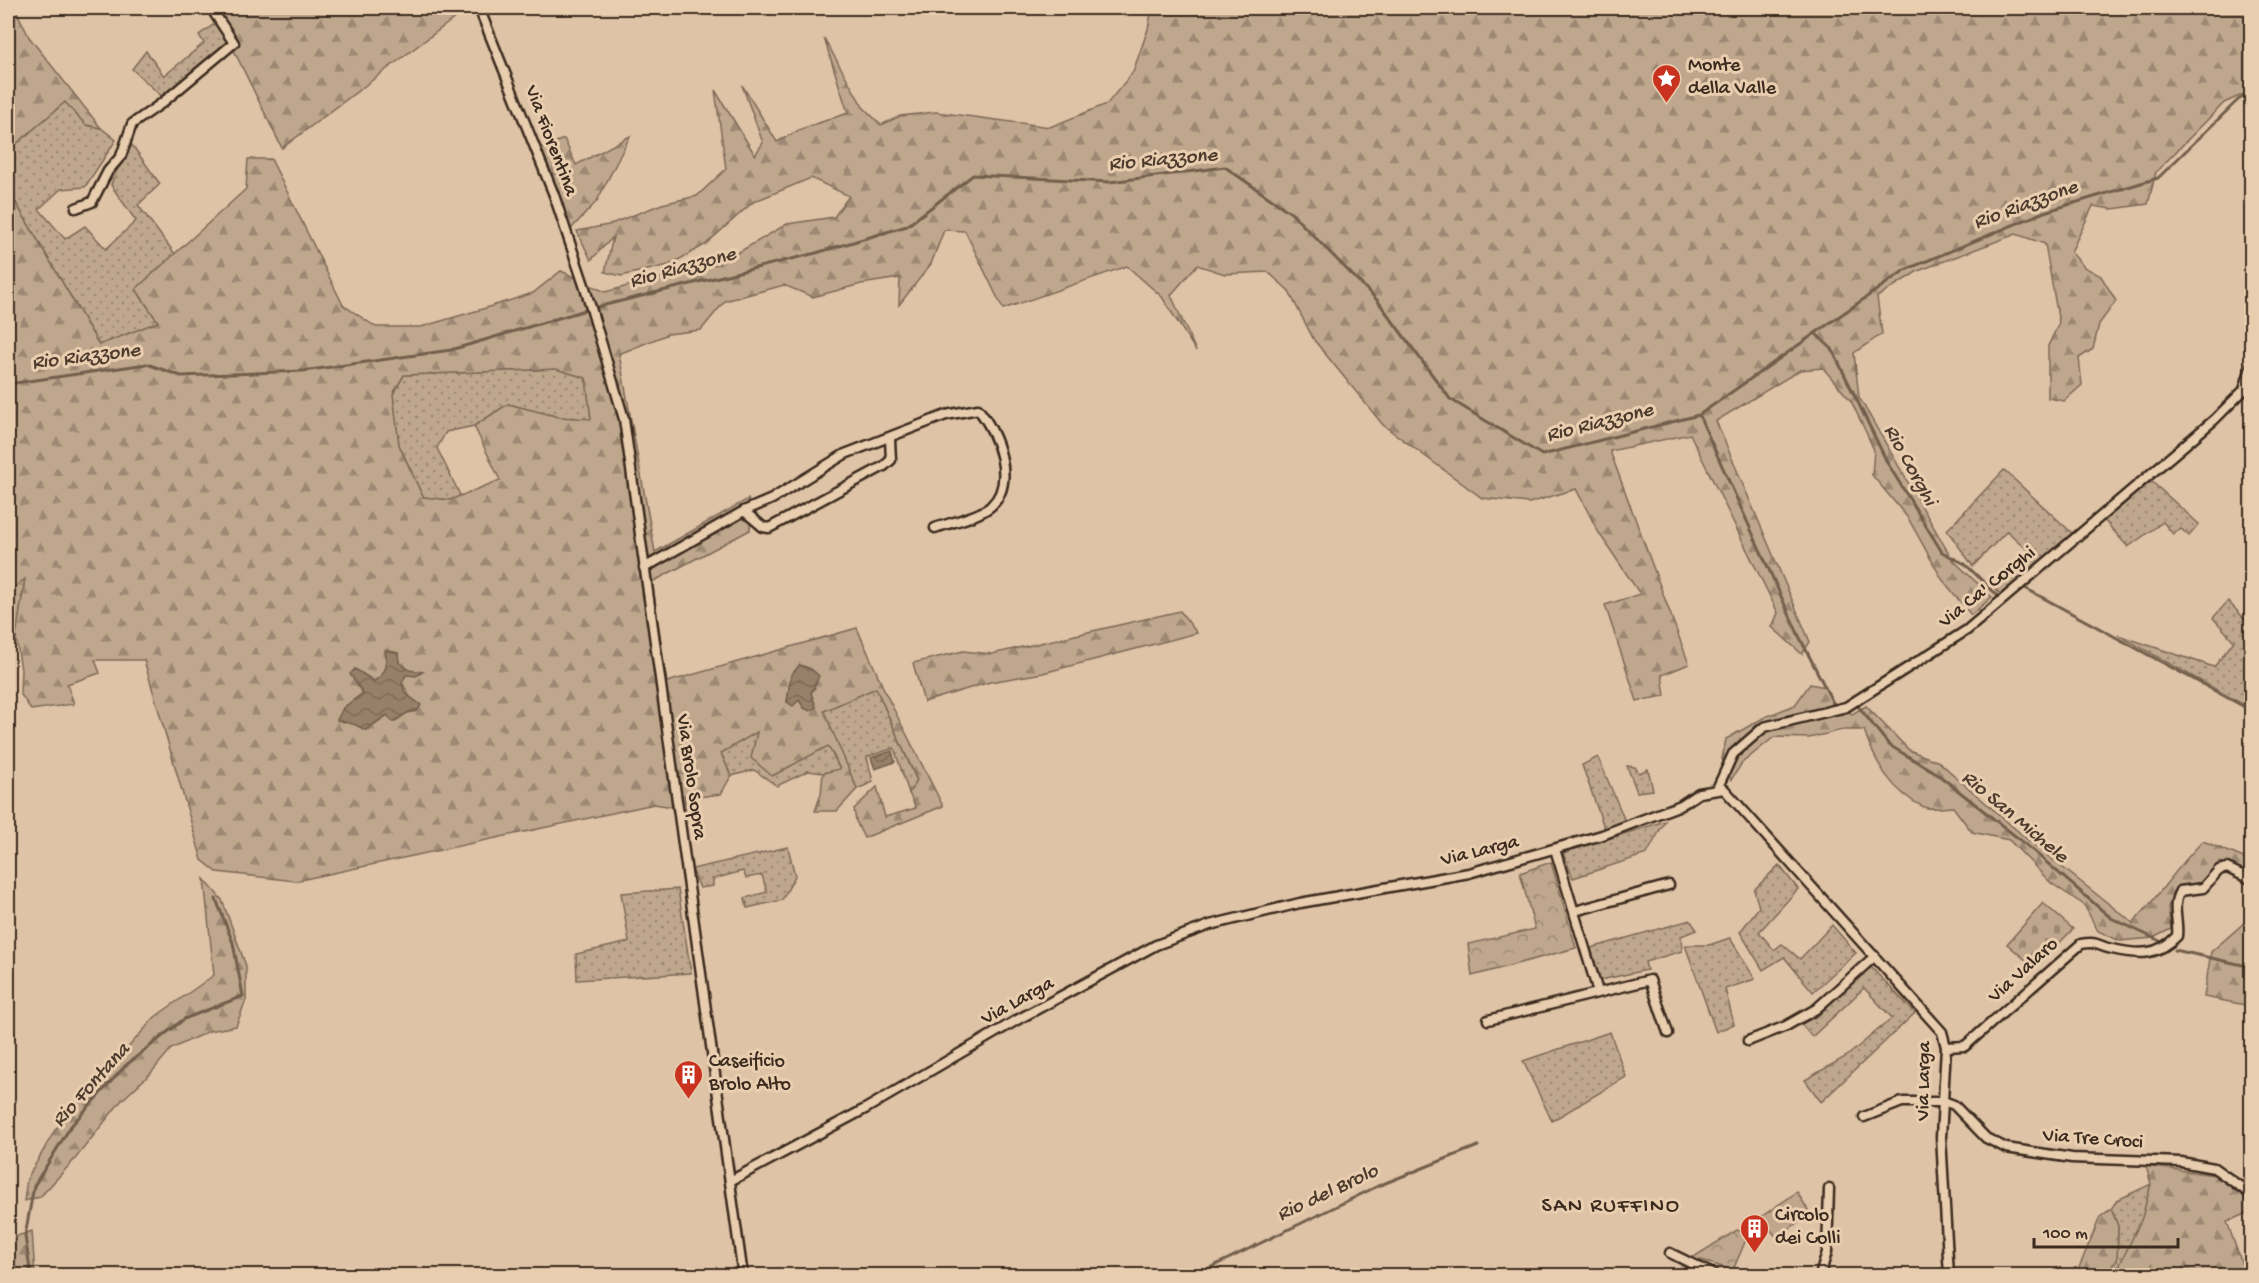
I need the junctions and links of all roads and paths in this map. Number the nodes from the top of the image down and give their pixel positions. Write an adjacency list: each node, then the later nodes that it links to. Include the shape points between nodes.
1 (211, 8): 3 (street, via 234,43 132,124 121,156 92,202)
2 (478, 8): 4 (street, Via Fiorentina, via 541,161)
3 (76, 208)
4 (585, 288): 9 (street, Via Brolo Sopra, via 626,429)
5 (2252, 364): 10 (street, Via Ca' Corghi, via 2244,390 2214,420 1967,630 1846,707 1764,727 1733,754)
6 (890, 439): 7 (street, via 845,454 772,499); 7 (street, via 891,460 884,466 769,528); 8 (street, via 946,415 978,409 988,421 1004,462 999,495 990,508)
7 (744, 511): 9 (street)
8 (935, 528)
9 (644, 568): 23 (street, Via Brolo Sopra)
10 (1717, 789): 11 (street, Via Larga, via 1699,793 1664,813); 15 (street, Via Larga, via 1732,796)
11 (1555, 849): 14 (street); 23 (street, Via Larga, via 1469,873 1300,903 1210,925 1156,945)
12 (2252, 879): 20 (street, Via Valaro, via 2227,868 2203,888 2180,891 2175,900 2177,936 2161,951 2129,952 2095,942 2081,944 1965,1046)
13 (1669, 885): 14 (street)
14 (1575, 911): 16 (street)
15 (1875, 956): 19 (street, via 1816,1009); 20 (street, Via Larga, via 1934,1021)
16 (1598, 992): 17 (street); 18 (street, via 1650,980)
17 (1488, 1020)
18 (1668, 1033)
19 (1748, 1041)
20 (1946, 1047): 21 (street, Via Larga)
21 (1941, 1101): 22 (street, via 1902,1102); 25 (street, Via Tre Croci, via 1954,1105 1986,1138 2006,1148 2072,1158 2181,1162 2214,1168); 30 (street, Via Larga)
22 (1864, 1117)
23 (730, 1181): 27 (street, Via Brolo Sopra)
24 (1829, 1189): 29 (street, via 1827,1252)
25 (2252, 1195)
26 (1670, 1253): 28 (street)
27 (742, 1275)
28 (1717, 1275)
29 (1820, 1275)
30 (1948, 1275)

